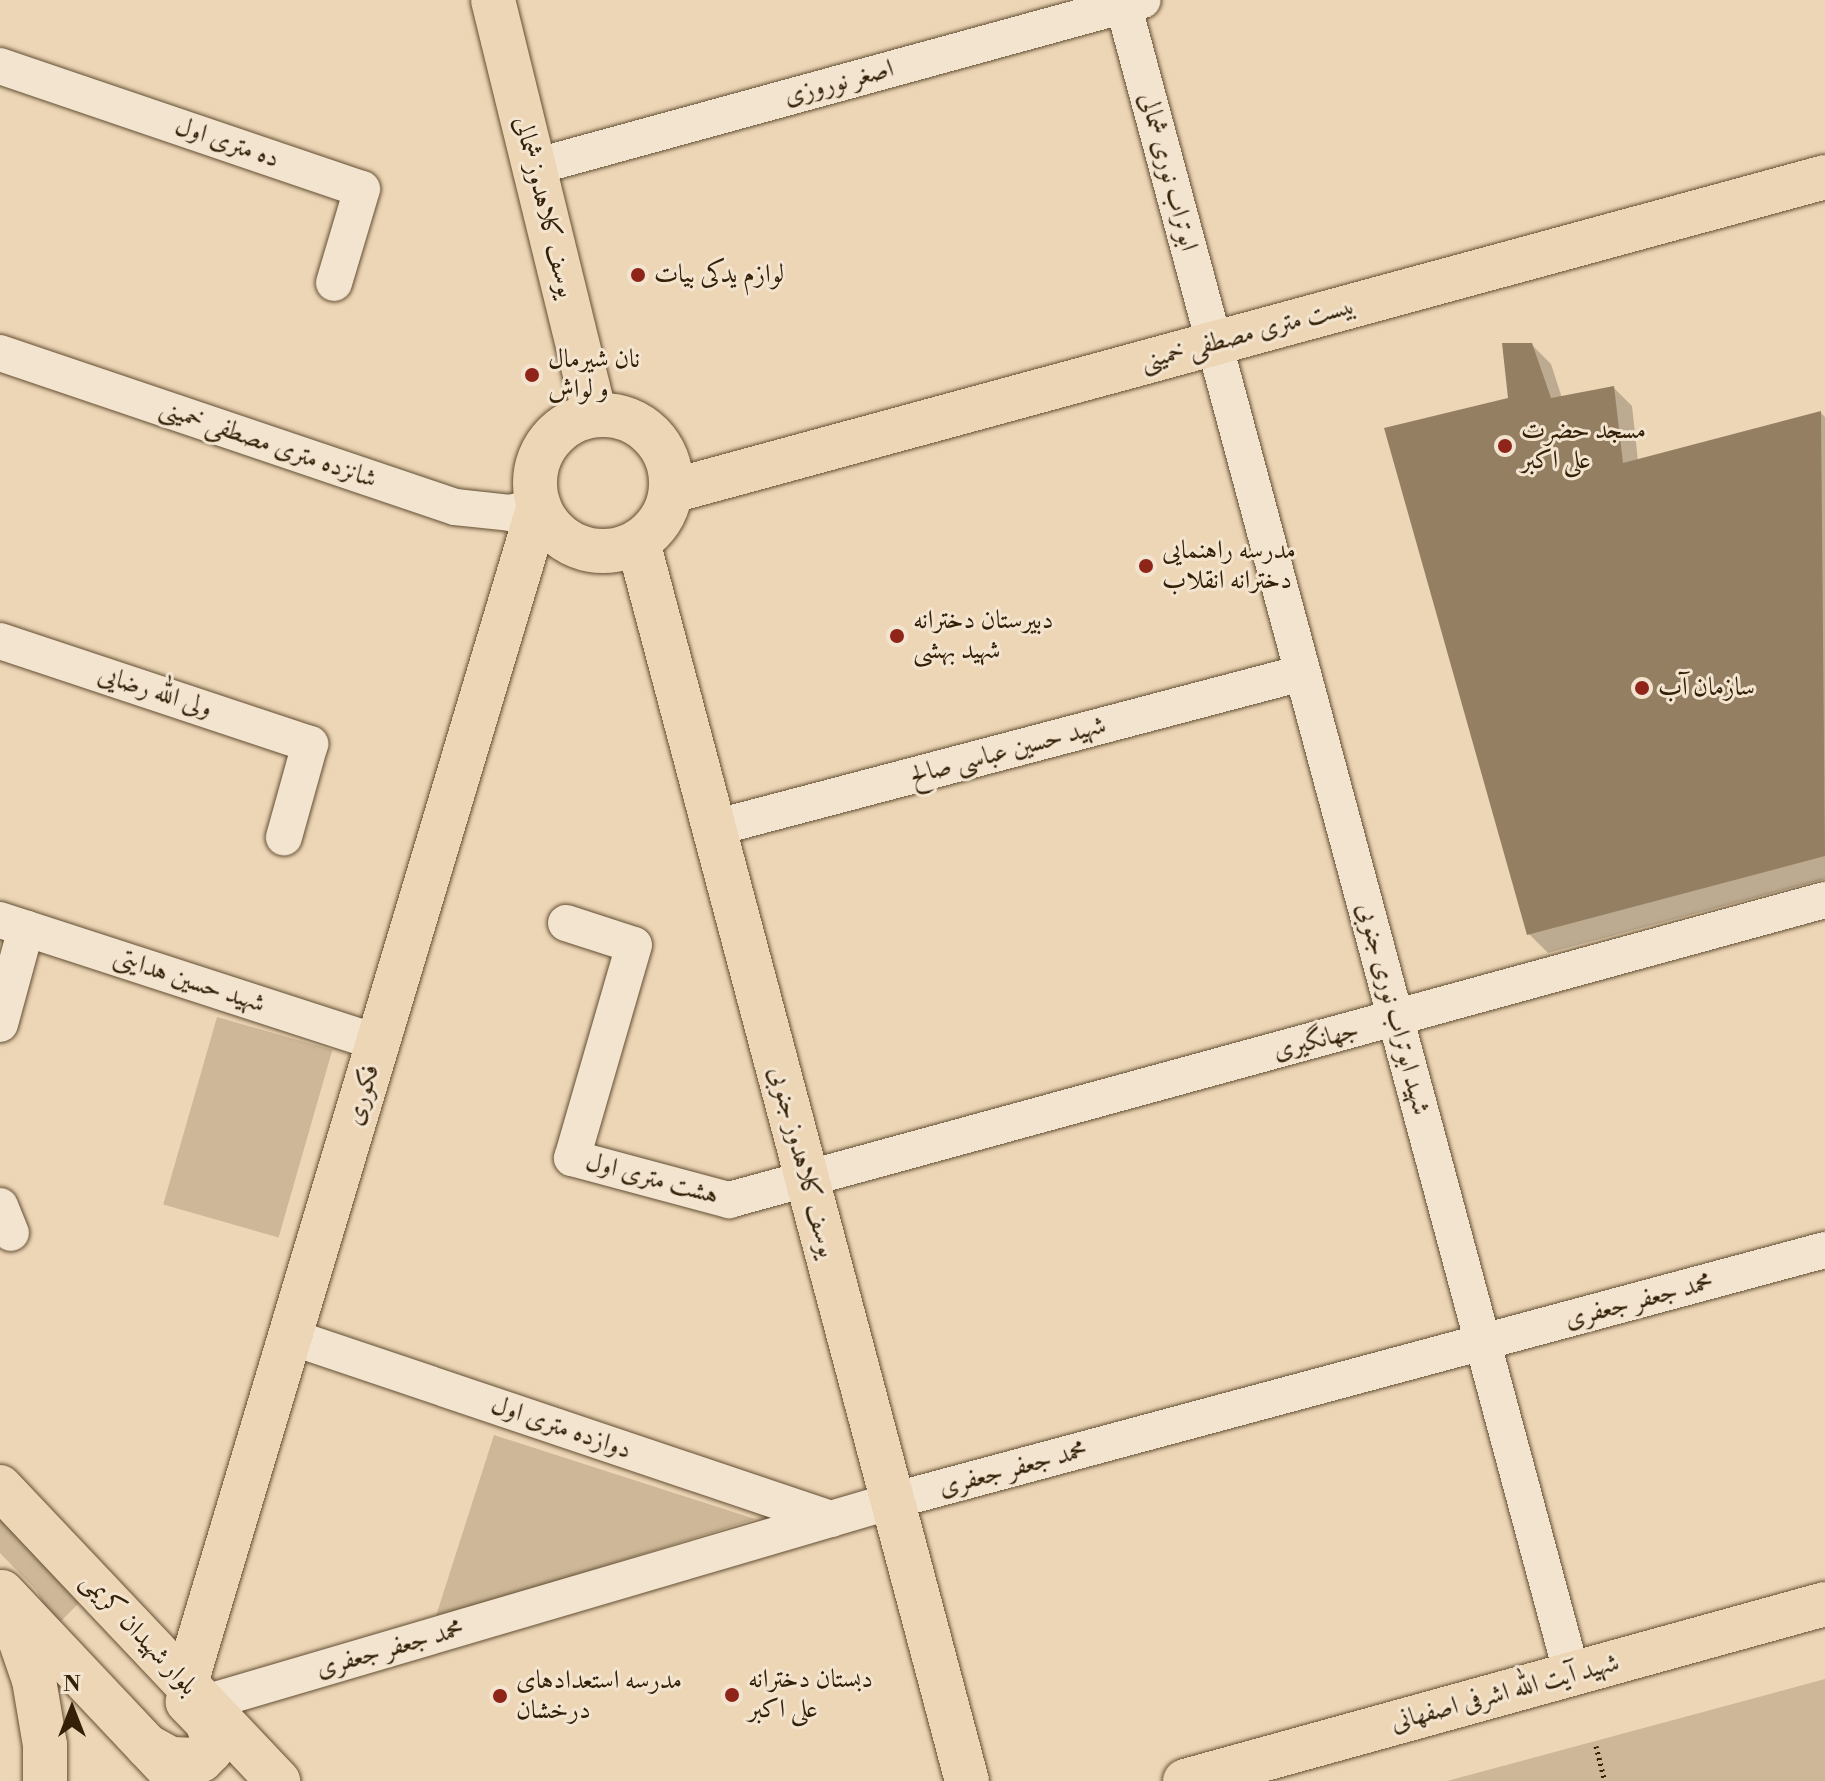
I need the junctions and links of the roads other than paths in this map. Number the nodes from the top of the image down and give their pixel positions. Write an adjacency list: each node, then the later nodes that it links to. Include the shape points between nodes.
1 (493, 0): 4 (main road, یوسف کلاهدوز شمالی)
2 (1129, 2): 4 (street, اصغر نوروزی); 7 (street, ابوتراب نوری شمالی)
3 (3, 76): 6 (street, ده متری اول, via 362,189)
4 (534, 167): 9 (main road, یوسف کلاهدوز شمالی)
5 (1825, 177): 7 (main road, بیست متری مصطفی خمینی)
6 (334, 283)
7 (1214, 343): 10 (main road, بیست متری مصطفی خمینی); 14 (street, شهید ابوتراب نوری جنوبی)
8 (0, 353): 11 (street, شانزده متری مصطفی خمینی, via 455,507 510,513)
9 (595, 415): 10 (main road, via 635,422 652,434 664,450); 11 (main road, via 567,426 545,447 537,466)
10 (672, 491): 12 (main road, via 654,529)
11 (539, 506): 12 (main road, via 558,534 572,544 605,551); 22 (main road, فکوری)
12 (638, 542): 15 (main road, یوسف کلاهدوز جنوبی)
13 (0, 641): 16 (street, ولی الله رضایی, via 310,744)
14 (1302, 673): 15 (street, شهید حسین عباسی صالح); 20 (street, شهید ابوتراب نوری جنوبی)
15 (714, 828): 23 (main road, یوسف کلاهدوز جنوبی)
16 (284, 837)
17 (1825, 900): 20 (street, جهانگیری)
18 (566, 923): 23 (street, هشت متری اول, via 634,945 572,1158 729,1200)
19 (13, 924): 21 (street); 22 (street, شهید حسین هدایتی)
20 (1396, 1019): 23 (street, جهانگیری); 26 (street, شهید ابوتراب نوری جنوبی)
21 (0, 1024)
22 (378, 1043): 25 (main road, فکوری)
23 (807, 1180): 28 (main road, یوسف کلاهدوز جنوبی)
24 (1825, 1250): 26 (street, محمد جعفر جعفری)
25 (291, 1337): 29 (street, دوازده متری اول); 34 (main road, فکوری)
26 (1483, 1343): 28 (street, محمد جعفر جعفری); 33 (street, شهید ابوتراب نوری جنوبی)
27 (0, 1487): 32 (main road, بلوار شهیدان کریمی)
28 (892, 1501): 29 (street, محمد جعفر جعفری); 39 (main road, یوسف کلاهدوز جنوبی)
29 (831, 1519): 34 (street, محمد جعفر جعفری)
30 (2, 1593): 35 (main road); 36 (main road, via 34,1680)
31 (1825, 1604): 33 (main road, شهید آیت الله اشرفی اصفهانی)
32 (114, 1608): 34 (main road, بلوار شهیدان کریمی); 35 (main road, via 118,1628 207,1722 212,1736 211,1750 201,1760 186,1763)
33 (1572, 1675): 40 (main road, شهید آیت الله اشرفی اصفهانی)
34 (196, 1693): 38 (main road, بلوار شهیدان کریمی)
35 (147, 1746): 37 (main road)
36 (45, 1781)
37 (180, 1781)
38 (278, 1781)
39 (967, 1781)
40 (1185, 1781)

